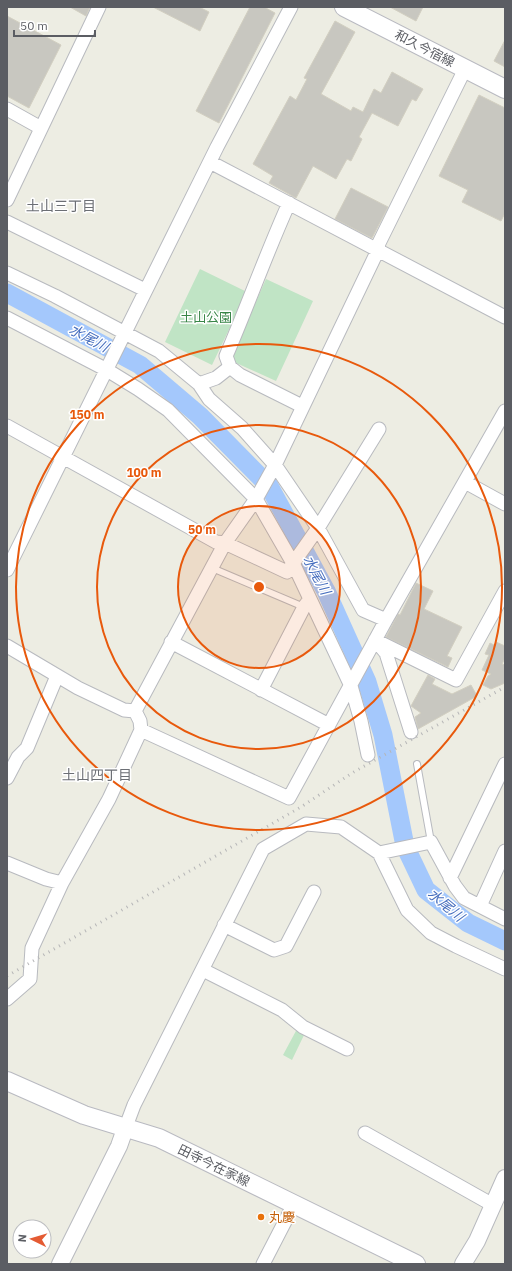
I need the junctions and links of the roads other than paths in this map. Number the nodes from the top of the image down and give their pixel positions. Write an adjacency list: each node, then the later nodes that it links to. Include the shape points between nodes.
1 (99, 7): 7 (street)
2 (291, 7): 8 (street)
3 (344, 7): 4 (main road, 和久今宿線)
4 (465, 69): 5 (main road, 和久今宿線); 12 (street)
5 (505, 89)
6 (7, 109): 7 (street)
7 (41, 128): 9 (street)
8 (210, 162): 10 (street); 14 (street)
9 (7, 199)
10 (288, 203): 12 (street); 18 (street, via 226,356)
11 (7, 222): 14 (street)
12 (378, 250): 15 (street); 21 (street)
13 (7, 273): 17 (street)
14 (145, 290): 17 (street)
15 (505, 317)
16 (7, 318): 19 (street)
17 (125, 334): 19 (street); 20 (street, via 160,351)
18 (230, 367): 20 (street, via 216,378); 21 (street, via 240,375)
19 (107, 370): 25 (street); 28 (street, via 168,410)
20 (199, 384): 26 (street, via 209,399 242,428)
21 (302, 406): 26 (street)
22 (505, 410): 27 (street)
23 (7, 426): 25 (street)
24 (379, 429): 30 (street)
25 (62, 457): 31 (street, via 216,542); 34 (street)
26 (275, 464): 28 (street); 30 (street)
27 (465, 482): 29 (street); 37 (street)
28 (256, 498): 31 (street); 32 (street)
29 (505, 504)
30 (318, 528): 32 (street); 37 (street, via 363,610)
31 (225, 543): 32 (street, via 287,572); 33 (street)
32 (294, 565): 36 (street)
33 (212, 568): 36 (lane); 39 (street)
34 (7, 570)
35 (505, 591): 38 (street, via 456,680)
36 (307, 603): 42 (street); 43 (street)
37 (386, 620): 38 (street)
38 (375, 640): 42 (street); 47 (street, via 386,653)
39 (171, 642): 43 (street); 44 (street)
40 (7, 646): 41 (street)
41 (57, 676): 44 (street, via 124,710); 51 (street, via 27,748 18,757)
42 (350, 686): 45 (street); 48 (street)
43 (261, 690): 45 (street)
44 (135, 711): 46 (street)
45 (329, 725): 46 (street, via 289,798)
46 (141, 730): 57 (street, via 109,800)
47 (411, 732)
48 (368, 755)
49 (417, 764): 52 (lane)
50 (505, 764): 56 (street)
51 (7, 778)
52 (431, 842): 54 (street); 56 (street)
53 (505, 851): 59 (street)
54 (379, 853): 61 (street, via 340,827 306,824 263,849); 62 (street, via 407,910 431,933)
55 (7, 863): 57 (street, via 46,880)
56 (450, 878): 59 (street, via 464,898)
57 (62, 883): 64 (street, via 32,948 30,979)
58 (314, 892): 61 (street, via 286,946 274,950)
59 (480, 906): 60 (street)
60 (505, 919)
61 (224, 925): 63 (street)
62 (505, 969)
63 (202, 970): 65 (street, via 282,1010 303,1027); 67 (street, via 134,1105)
64 (7, 998)
65 (348, 1048)
66 (7, 1081): 67 (main road, 田寺今在家線, via 84,1115)
67 (125, 1129): 70 (main road, 田寺今在家線, via 159,1138); 72 (street, via 120,1146)
68 (365, 1133): 71 (street)
69 (505, 1178): 71 (street)
70 (294, 1204): 73 (street); 74 (main road, 田寺今在家線)
71 (493, 1205): 75 (street, via 477,1241)
72 (60, 1264)
73 (263, 1264)
74 (416, 1264)
75 (463, 1264)

